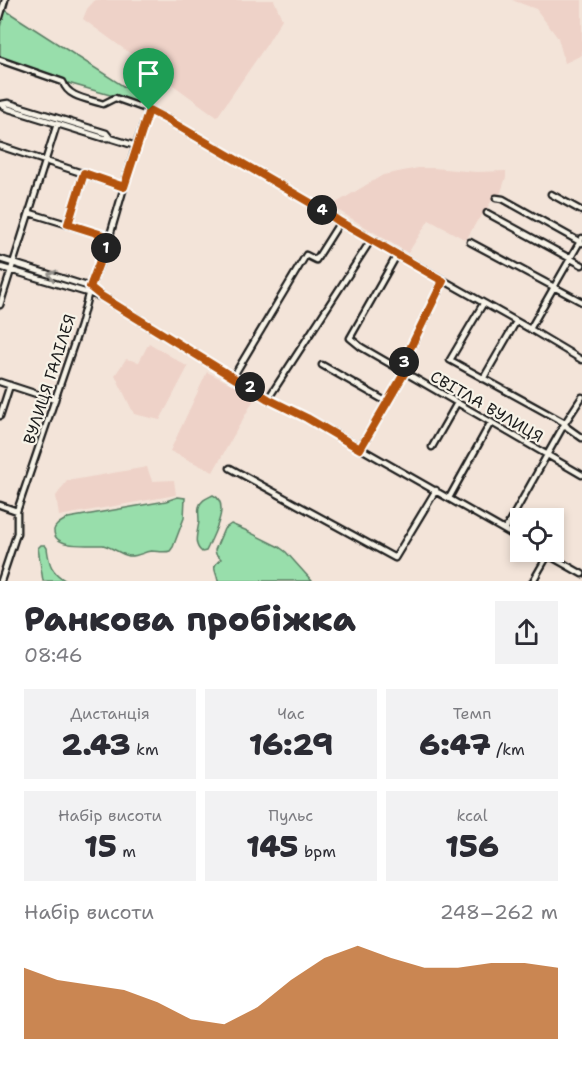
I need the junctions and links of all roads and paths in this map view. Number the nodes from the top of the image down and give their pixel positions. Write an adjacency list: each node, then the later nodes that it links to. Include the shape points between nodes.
1 (5, 0): 2 (street)
2 (0, 17)
3 (0, 60): 5 (street, via 63,82 71,94 103,104 115,98)
4 (1, 104): 6 (street); 7 (street, via 106,133)
5 (149, 110): 9 (street, ВУЛИЦЯ ГАЛІЛЕЯ); 18 (street)
6 (57, 124): 7 (street); 10 (street)
7 (110, 138): 9 (street)
8 (0, 146): 10 (street)
9 (136, 146): 12 (street, ВУЛИЦЯ ГАЛІЛЕЯ)
10 (46, 161): 11 (street); 16 (street)
11 (84, 173): 12 (street); 19 (street)
12 (124, 187): 20 (street, ВУЛИЦЯ ГАЛІЛЕЯ)
13 (551, 194): 15 (street)
14 (496, 198): 22 (street)
15 (582, 211)
16 (30, 213): 19 (street); 27 (street)
17 (487, 213): 25 (street)
18 (340, 222): 21 (street); 45 (street, via 316,260 306,255)
19 (68, 224): 20 (street)
20 (109, 237): 33 (street, ВУЛИЦЯ ГАЛІЛЕЯ)
21 (371, 240): 24 (street); 49 (street)
22 (581, 241): 25 (street)
23 (470, 242): 32 (street)
24 (397, 255): 31 (street); 43 (street, СВІТЛА ВУЛИЦЯ, via 350,338)
25 (570, 259): 28 (street); 32 (street)
26 (0, 260): 27 (street)
27 (14, 264): 30 (street); 33 (street, one-way to 27)
28 (582, 265)
29 (0, 267): 30 (street)
30 (11, 270): 34 (street); 38 (street)
31 (443, 281): 37 (street); 43 (street)
32 (554, 286): 36 (street); 40 (street)
33 (90, 287): 34 (street, ВУЛИЦЯ ГАЛІЛЕЯ); 35 (street)
34 (89, 293): 35 (street); 51 (street, ВУЛИЦЯ ГАЛІЛЕЯ)
35 (101, 296): 45 (street)
36 (582, 302)
37 (483, 304): 39 (street); 46 (street, via 450,360)
38 (0, 305)
39 (516, 322): 40 (street); 46 (street)
40 (530, 329): 41 (street)
41 (582, 360)
42 (322, 365): 52 (street)
43 (400, 369): 44 (street, СВІТЛА ВУЛИЦЯ)
44 (405, 372): 52 (street); 53 (street, СВІТЛА ВУЛИЦЯ)
45 (233, 377): 49 (street)
46 (483, 379): 56 (street)
47 (0, 382): 48 (street)
48 (10, 385): 51 (street); 54 (street)
49 (268, 399): 59 (street)
50 (581, 399): 56 (street)
51 (55, 400): 66 (street, ВУЛИЦЯ ГАЛІЛЕЯ)
52 (387, 402): 59 (street)
53 (457, 403): 55 (street, СВІТЛА ВУЛИЦЯ); 58 (street)
54 (0, 416)
55 (492, 422): 60 (street, СВІТЛА ВУЛИЦЯ); 64 (street)
56 (565, 423): 57 (street); 60 (street)
57 (582, 438)
58 (432, 447)
59 (360, 449): 63 (street)
60 (548, 455): 62 (street, СВІТЛА ВУЛИЦЯ); 67 (street)
61 (230, 468): 63 (street, via 395,558)
62 (582, 475)
63 (436, 490): 64 (street)
64 (450, 498): 67 (street)
65 (0, 505): 66 (street)
66 (17, 511): 72 (street, ВУЛИЦЯ ГАЛІЛЕЯ, via 17,533)
67 (505, 530): 68 (street)
68 (510, 533)
69 (541, 562): 73 (street)
70 (561, 562): 71 (street)
71 (582, 574)
72 (1, 581)
73 (533, 581)

